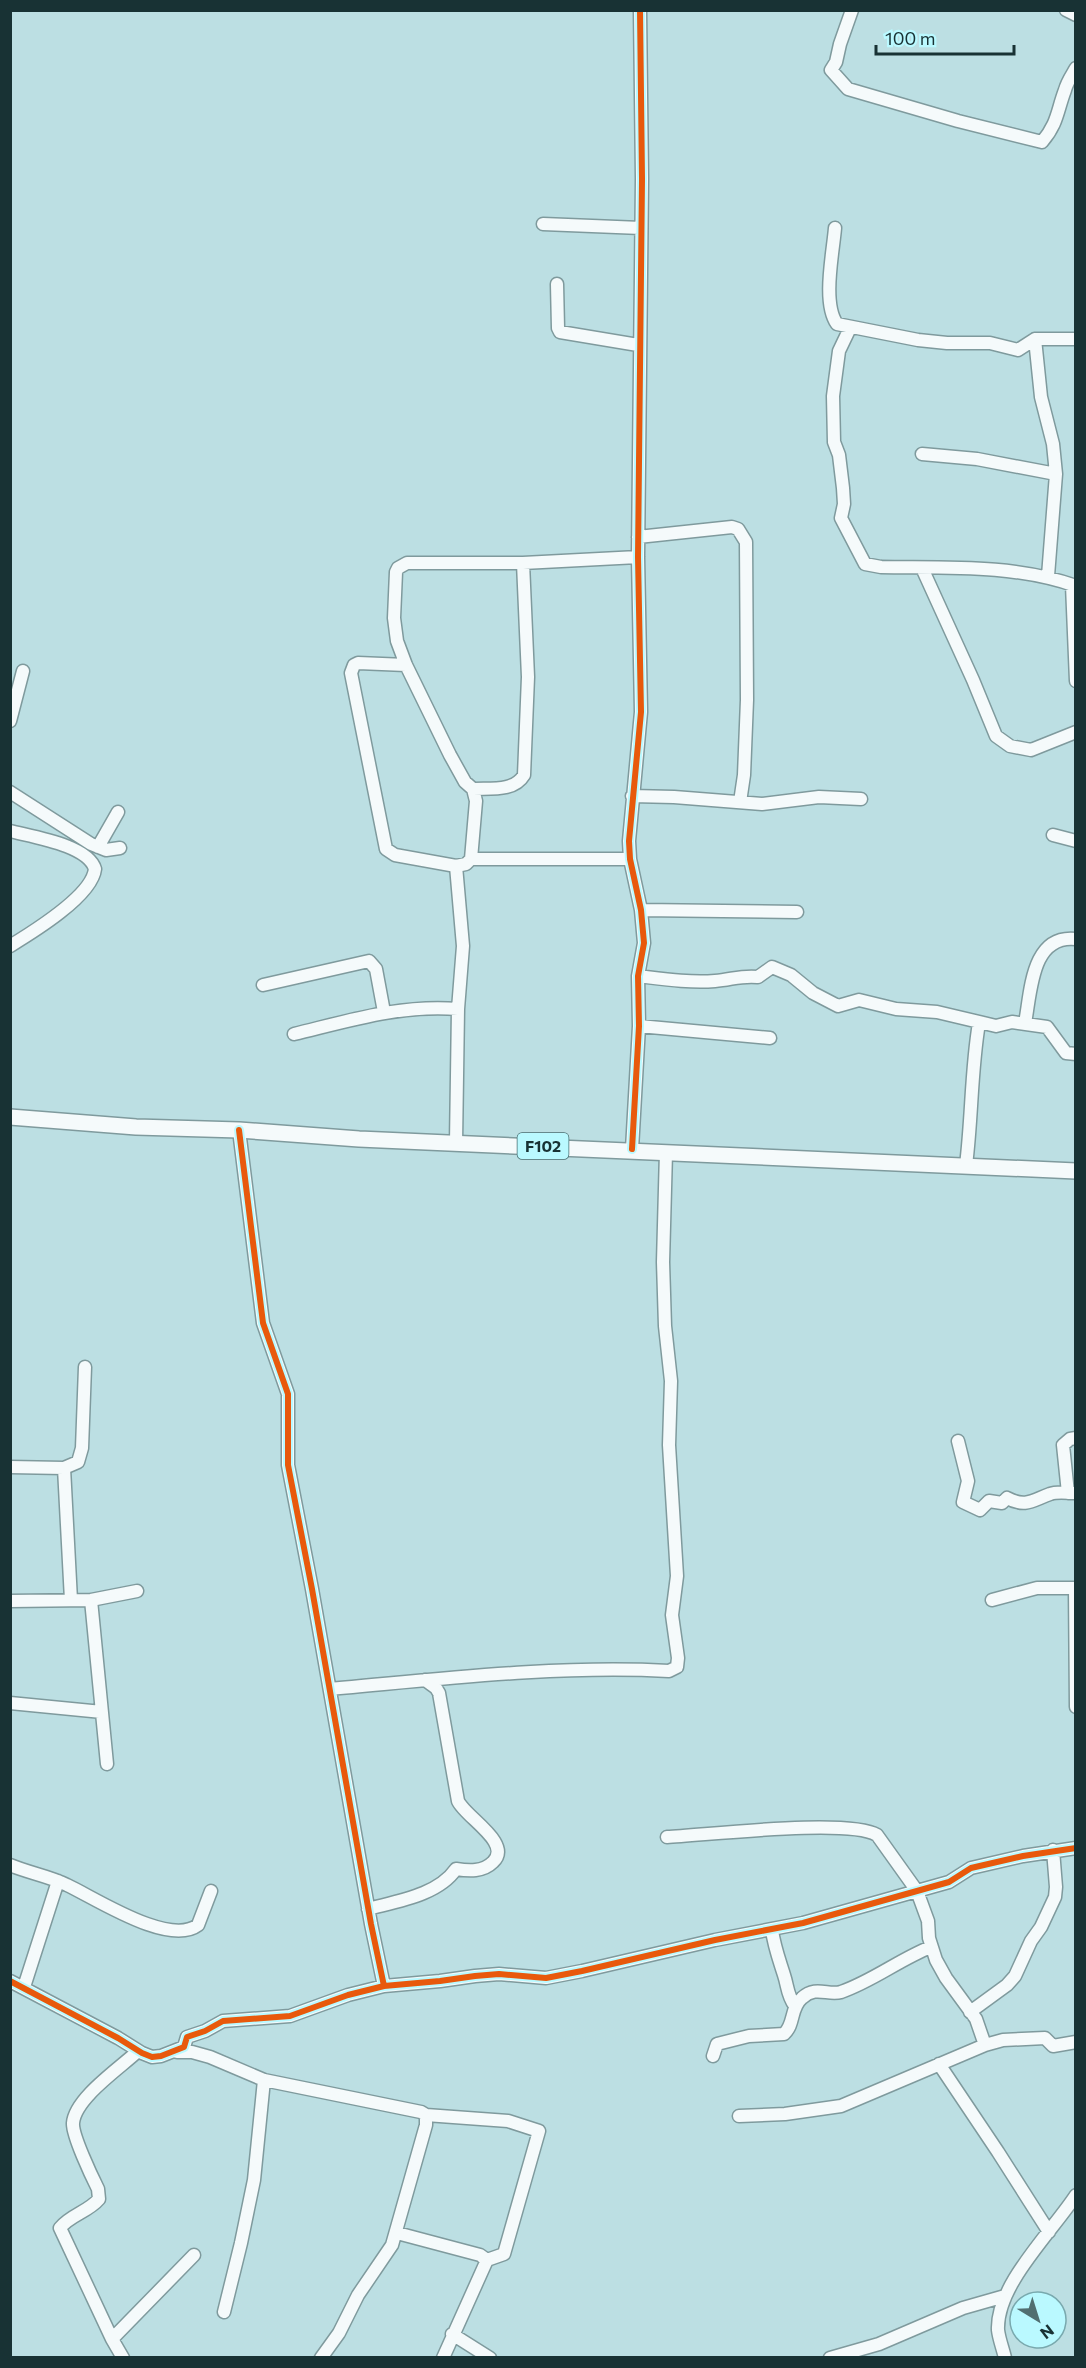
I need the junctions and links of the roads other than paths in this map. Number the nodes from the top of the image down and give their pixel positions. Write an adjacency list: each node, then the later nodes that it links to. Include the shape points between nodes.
1 (640, 10): 7 (street)
2 (852, 10): 5 (street, via 831,70 848,89 958,121 1042,142 1058,116 1066,86)
3 (1066, 10): 4 (street)
4 (1076, 15)
5 (1076, 68)
6 (543, 224): 7 (street)
7 (641, 228): 13 (street)
8 (835, 228): 10 (street, via 829,287 831,313 837,324)
9 (557, 284): 13 (street, via 560,332)
10 (850, 328): 11 (street, via 938,342 990,343 1018,350); 19 (street, via 838,351 833,396 834,442 844,504 841,518 865,564)
11 (1035, 339): 12 (street); 15 (street)
12 (1076, 339)
13 (638, 345): 16 (street)
14 (922, 454): 15 (street, via 977,459)
15 (1056, 474): 20 (street)
16 (638, 537): 17 (street); 31 (street, via 732,527 747,542 747,700)
17 (638, 557): 18 (street); 29 (street, via 641,712)
18 (523, 562): 22 (street, via 407,563 398,568 394,618); 27 (street, via 528,677 524,775 513,786)
19 (921, 568): 20 (street); 26 (street, via 996,736 1010,746 1031,750)
20 (1048, 576): 21 (street)
21 (1074, 586): 24 (street)
22 (406, 665): 27 (street, via 450,755); 40 (street, via 358,663 351,673 386,849 390,854)
23 (22, 671): 25 (street)
24 (1076, 681)
25 (10, 721)
26 (1076, 732)
27 (473, 789): 38 (street, via 476,801)
28 (10, 792): 36 (street)
29 (632, 796): 31 (street); 39 (street)
30 (861, 799): 31 (street, via 819,797 762,804)
31 (740, 802)
32 (117, 812): 36 (street)
33 (10, 831): 44 (street, via 74,849 89,858 95,869 91,882 78,896)
34 (1053, 835): 35 (street)
35 (1076, 841)
36 (98, 847): 37 (street)
37 (120, 848)
38 (471, 859): 39 (street); 40 (street)
39 (630, 859): 41 (street)
40 (456, 866): 47 (street, via 463,946)
41 (641, 910): 42 (street); 45 (street, via 644,943)
42 (797, 912)
43 (1076, 939): 50 (street, via 1056,941 1042,954 1033,977)
44 (10, 946)
45 (638, 976): 49 (street, via 717,981 743,975 758,978 772,967 838,1006 859,1000); 51 (street)
46 (263, 985): 48 (street, via 369,962 376,969)
47 (458, 1009): 48 (street); 57 (street)
48 (384, 1012): 52 (street)
49 (979, 1023): 50 (street); 60 (street)
50 (1025, 1023): 54 (street, via 1047,1027 1066,1053)
51 (639, 1026): 53 (street); 58 (street)
52 (294, 1034)
53 (770, 1038)
54 (1076, 1054)
55 (10, 1117): 56 (main road, F102)
56 (239, 1130): 57 (main road, F102); 75 (street, via 263,1323 288,1394 288,1465)
57 (456, 1143): 58 (main road, F102)
58 (632, 1149): 59 (main road, F102)
59 (666, 1152): 60 (main road, F102); 74 (street, via 663,1262 671,1381 669,1445 677,1576 672,1615 677,1667 669,1671 609,1668)
60 (966, 1165): 61 (main road, F102)
61 (1076, 1171)
62 (86, 1367): 66 (street, via 81,1458 73,1466)
63 (1076, 1438): 67 (street, via 1063,1445)
64 (958, 1441): 67 (street, via 968,1481 963,1502 980,1510 988,1501 1002,1503 1008,1498 1018,1504 1053,1492)
65 (10, 1467): 66 (street)
66 (64, 1467): 70 (street)
67 (1072, 1493)
68 (1075, 1588): 72 (street, via 1037,1588); 77 (street)
69 (137, 1591): 71 (street)
70 (71, 1600): 71 (street); 73 (street)
71 (91, 1600): 78 (street)
72 (992, 1600)
73 (10, 1601)
74 (425, 1680): 75 (street); 87 (street, via 439,1693 458,1801 492,1835 498,1856 486,1867 472,1871 456,1869 449,1880 412,1898)
75 (330, 1689): 87 (street)
76 (10, 1704): 78 (street)
77 (1076, 1707)
78 (102, 1712): 79 (street)
79 (107, 1764)
80 (667, 1838): 86 (street, via 804,1828 868,1830 878,1835)
81 (1076, 1848): 82 (street)
82 (1053, 1850): 86 (street, via 971,1868 948,1882); 96 (street, via 1055,1897 1041,1927 1015,1976)
83 (10, 1865): 84 (street)
84 (58, 1881): 85 (street, via 148,1925 183,1931 198,1925); 93 (street)
85 (211, 1891)
86 (917, 1891): 88 (street); 89 (street, via 928,1921)
87 (368, 1909): 92 (street)
88 (772, 1929): 90 (street, via 776,1957); 92 (street, via 555,1977 491,1975)
89 (931, 1947): 94 (street, via 838,1993 821,1990); 96 (street, via 946,1978)
90 (785, 1978): 94 (street); 95 (street)
91 (10, 1981): 93 (street)
92 (384, 1986): 100 (street, via 290,2016 223,2020 187,2037 184,2047)
93 (24, 1988): 99 (street)
94 (804, 1996): 95 (street)
95 (795, 2006): 101 (street, via 784,2034 749,2036 717,2044)
96 (970, 2012): 98 (street)
97 (1076, 2042): 98 (street, via 1053,2046 1045,2038 1028,2038)
98 (984, 2045): 102 (street)
99 (138, 2051): 100 (street, via 152,2057); 115 (street, via 85,2098 76,2113 73,2125 99,2199 60,2228)
100 (174, 2052): 104 (street, via 210,2057)
101 (713, 2056)
102 (939, 2064): 106 (street, via 842,2106); 108 (street)
103 (247, 2066): 104 (street)
104 (264, 2080): 105 (street, via 353,2096); 113 (street, via 254,2180)
105 (426, 2115): 109 (street); 111 (street, via 508,2121 539,2131 504,2254)
106 (740, 2116)
107 (1076, 2195): 108 (street)
108 (1049, 2232): 112 (street)
109 (397, 2233): 111 (street); 117 (street)
110 (194, 2255): 115 (street)
111 (487, 2260): 114 (street)
112 (1005, 2296): 120 (street); 121 (street, via 998,2332)
113 (224, 2312)
114 (452, 2334): 118 (street); 119 (street)
115 (112, 2339): 116 (street)
116 (123, 2358)
117 (321, 2358)
118 (443, 2358)
119 (490, 2358)
120 (831, 2358)
121 (1005, 2358)

